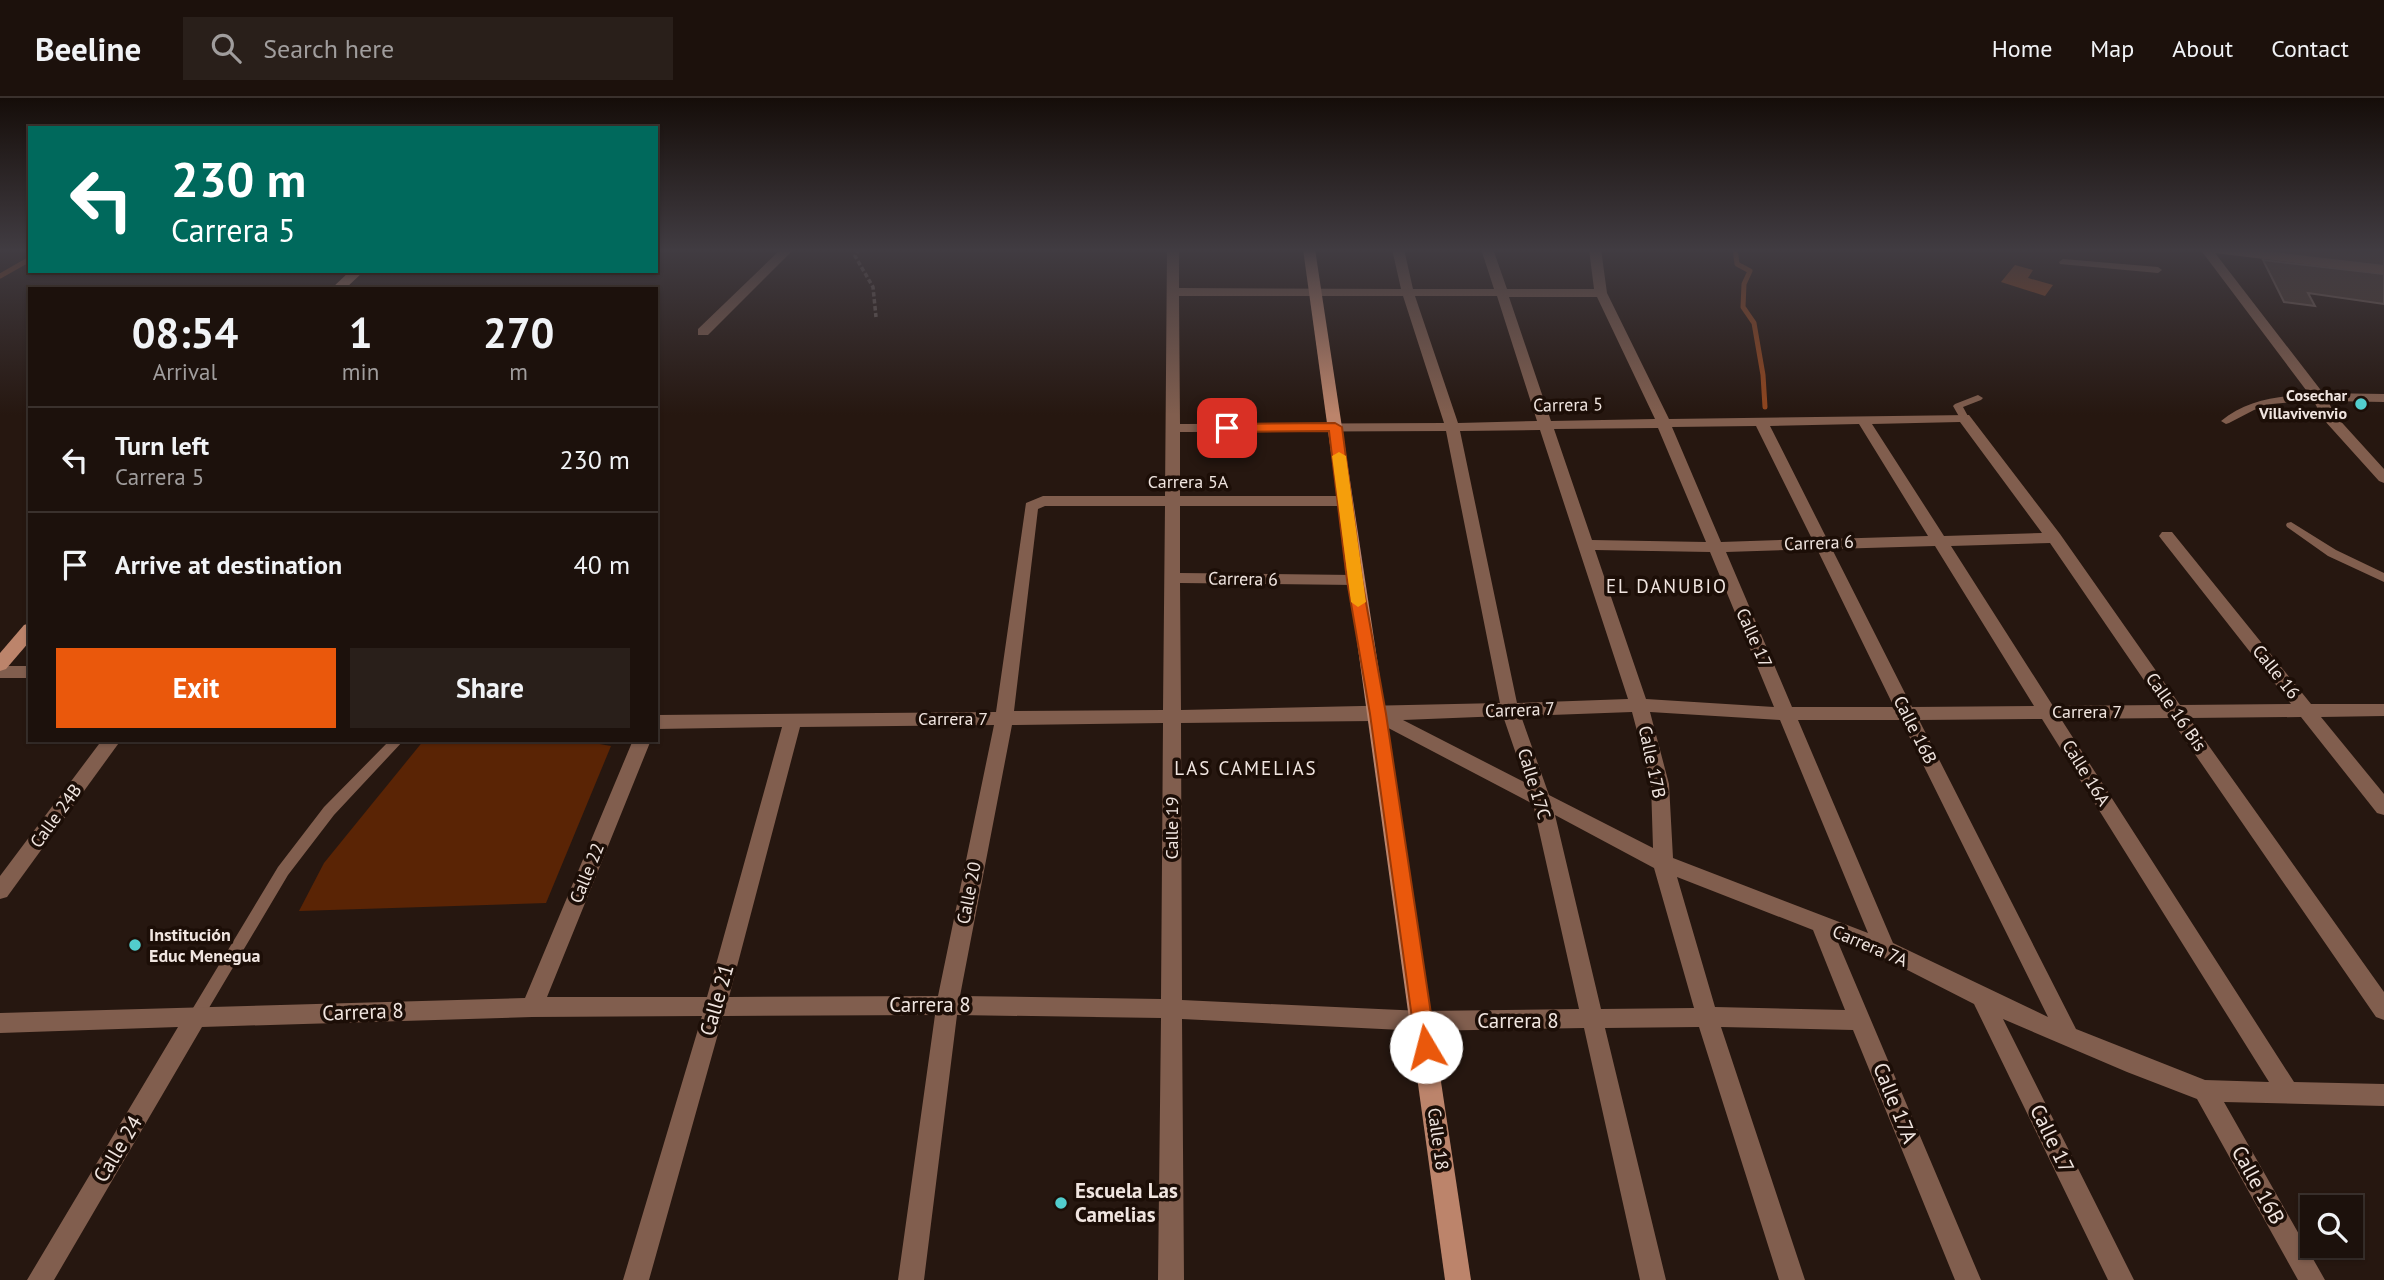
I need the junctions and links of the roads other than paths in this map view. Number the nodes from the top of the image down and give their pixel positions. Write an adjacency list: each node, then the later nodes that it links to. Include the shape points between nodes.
1 (732, 304): 8 (street)
2 (1173, 304): 20 (street, Calle 19)
3 (1316, 304): 18 (street, Calle 18)
4 (1412, 304): 19 (street, Calle 17C)
5 (1505, 304): 17 (street, Calle 17B)
6 (1606, 304): 16 (street, Calle 17)
7 (2248, 304): 9 (street)
8 (703, 332)
9 (2319, 397): 11 (street); 14 (lane, via 2266,401); 21 (street, via 2329,417)
10 (1978, 398): 12 (lane, via 1958,405)
11 (2384, 398)
12 (1964, 418): 13 (street, Carrera 5); 27 (street, Calle 16 Bis)
13 (1863, 420): 15 (street, Carrera 5); 28 (street, Calle 16A)
14 (2226, 421)
15 (1761, 422): 16 (street, Carrera 5); 29 (street, Calle 16B)
16 (1664, 424): 17 (street, Carrera 5); 31 (street, Calle 17)
17 (1546, 425): 19 (street, Carrera 5); 30 (street, Calle 17B)
18 (1335, 427): 19 (street, Carrera 5); 20 (street, Carrera 5); 23 (street, Calle 18)
19 (1452, 427): 42 (street, Calle 17C)
20 (1173, 428): 22 (street, Calle 19)
21 (2384, 478)
22 (1173, 501): 23 (street, Carrera 5A); 24 (street, Carrera 5A, via 1043,501); 32 (street, Calle 19)
23 (1345, 501): 34 (street, Calle 18)
24 (1031, 506): 50 (street, Calle 20)
25 (2291, 525): 33 (lane, via 2332,553)
26 (2167, 536): 40 (street, Calle 16)
27 (2054, 538): 28 (street, Carrera 6); 43 (street, Calle 16 Bis)
28 (1938, 540): 29 (street, Carrera 6); 44 (street, Calle 16A)
29 (1821, 542): 31 (street, Carrera 6); 45 (street, Calle 16B)
30 (1584, 545): 31 (street, Carrera 6); 39 (street, Calle 17B)
31 (1714, 547): 47 (street, Calle 17)
32 (1172, 578): 34 (street, Carrera 6); 48 (street, Calle 19)
33 (2384, 578)
34 (1355, 580): 46 (street, Calle 18)
35 (28, 631): 36 (street)
36 (0, 665)
37 (0, 672): 38 (street)
38 (28, 672)
39 (1639, 705): 42 (street, Carrera 7); 47 (street, Carrera 7); 57 (street, Calle 17B, via 1660,784)
40 (2307, 710): 41 (street, Carrera 7); 43 (street, Carrera 7); 56 (street, Calle 16)
41 (2384, 710)
42 (1510, 711): 46 (street, Carrera 7); 55 (street, Calle 17C)
43 (2175, 711): 44 (street, Carrera 7); 66 (street, Calle 16 Bis)
44 (2047, 712): 45 (street, Carrera 7); 75 (street, Calle 16A)
45 (1906, 713): 47 (street, Carrera 7); 73 (street, Calle 16B)
46 (1378, 714): 48 (street, Carrera 7); 55 (street, Carrera 7A); 71 (street, Calle 18)
47 (1787, 714): 60 (street, Calle 17)
48 (1172, 718): 50 (street, Carrera 7); 65 (street, Calle 19)
49 (793, 719): 50 (street, Carrera 7); 51 (street, Carrera 7); 64 (street, Calle 21)
50 (1004, 719): 62 (street, Calle 20)
51 (658, 722)
52 (110, 742): 58 (street, Calle 24B)
53 (396, 742): 68 (lane, via 329,811 283,871)
54 (641, 742): 63 (street, Calle 22)
55 (1541, 798): 57 (street, Carrera 7A); 69 (street, Calle 17C)
56 (2384, 808)
57 (1663, 863): 59 (street, Carrera 7A); 67 (street, Calle 17B)
58 (0, 891)
59 (1821, 925): 60 (street, Carrera 7A); 70 (street, Calle 17A)
60 (1885, 949): 61 (street, Carrera 7A)
61 (1982, 999): 73 (street, Carrera 7A); 85 (street, Calle 17)
62 (947, 1005): 64 (street, Carrera 8); 65 (street, Carrera 8); 79 (street, Calle 20)
63 (532, 1007): 64 (street, Carrera 8); 68 (street, Carrera 8)
64 (715, 1007): 78 (street, Calle 21)
65 (1171, 1009): 71 (street, Carrera 8); 80 (street, Calle 19)
66 (2384, 1010)
67 (1707, 1017): 69 (street, Carrera 8); 70 (street, Carrera 8); 83 (street, Calle 17B)
68 (195, 1018): 72 (street, Carrera 8); 77 (street, Calle 24)
69 (1592, 1020): 71 (street, Carrera 8); 82 (street, Calle 17C)
70 (1860, 1020): 84 (street, Calle 17A)
71 (1422, 1021): 81 (street, Calle 18)
72 (0, 1023)
73 (2069, 1038): 74 (street, Carrera 7A)
74 (2205, 1091): 75 (street, Carrera 7A); 86 (street, Calle 16B)
75 (2287, 1091): 76 (street, Carrera 7A)
76 (2384, 1095)
77 (40, 1280)
78 (635, 1280)
79 (911, 1280)
80 (1171, 1280)
81 (1458, 1280)
82 (1653, 1280)
83 (1792, 1280)
84 (1968, 1280)
85 (2121, 1280)
86 (2312, 1280)

